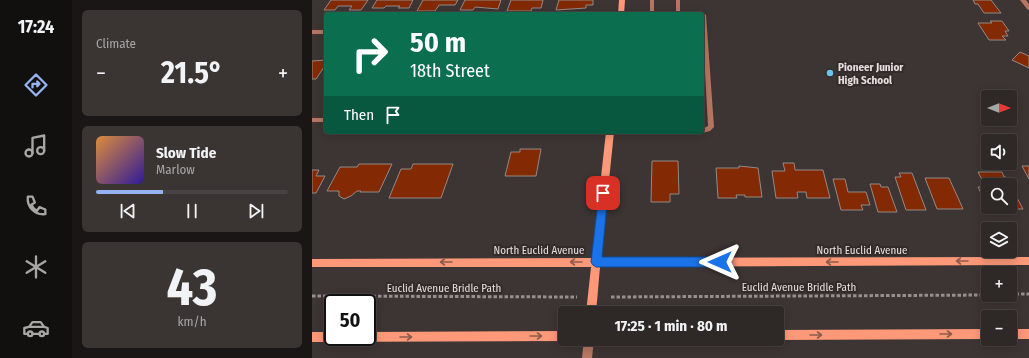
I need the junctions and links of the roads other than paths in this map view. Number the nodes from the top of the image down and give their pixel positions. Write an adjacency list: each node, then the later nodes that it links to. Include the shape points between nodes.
1 (622, 0): 6 (main road)
2 (652, 0): 7 (lane)
3 (678, 0): 8 (lane)
4 (1022, 0): 5 (street)
5 (1029, 8)
6 (621, 12)
7 (652, 12)
8 (678, 12)
9 (704, 15): 14 (lane, via 711,127)
10 (312, 32): 11 (street)
11 (324, 32)
12 (312, 120): 13 (lane)
13 (324, 120)
14 (704, 130)
15 (609, 134): 17 (main road)
16 (1029, 261): 17 (main road, North Euclid Avenue, one-way to 17)
17 (596, 262): 18 (main road, North Euclid Avenue, one-way to 18); 19 (main road)
18 (312, 263)
19 (592, 306)
20 (981, 334): 23 (main road, one-way to 20)
21 (1017, 334): 22 (main road)
22 (1029, 334)
23 (784, 335)
24 (558, 336): 27 (main road, one-way to 24)
25 (312, 337): 26 (main road)
26 (324, 337)
27 (376, 337)
28 (588, 346): 29 (street)
29 (587, 358)

